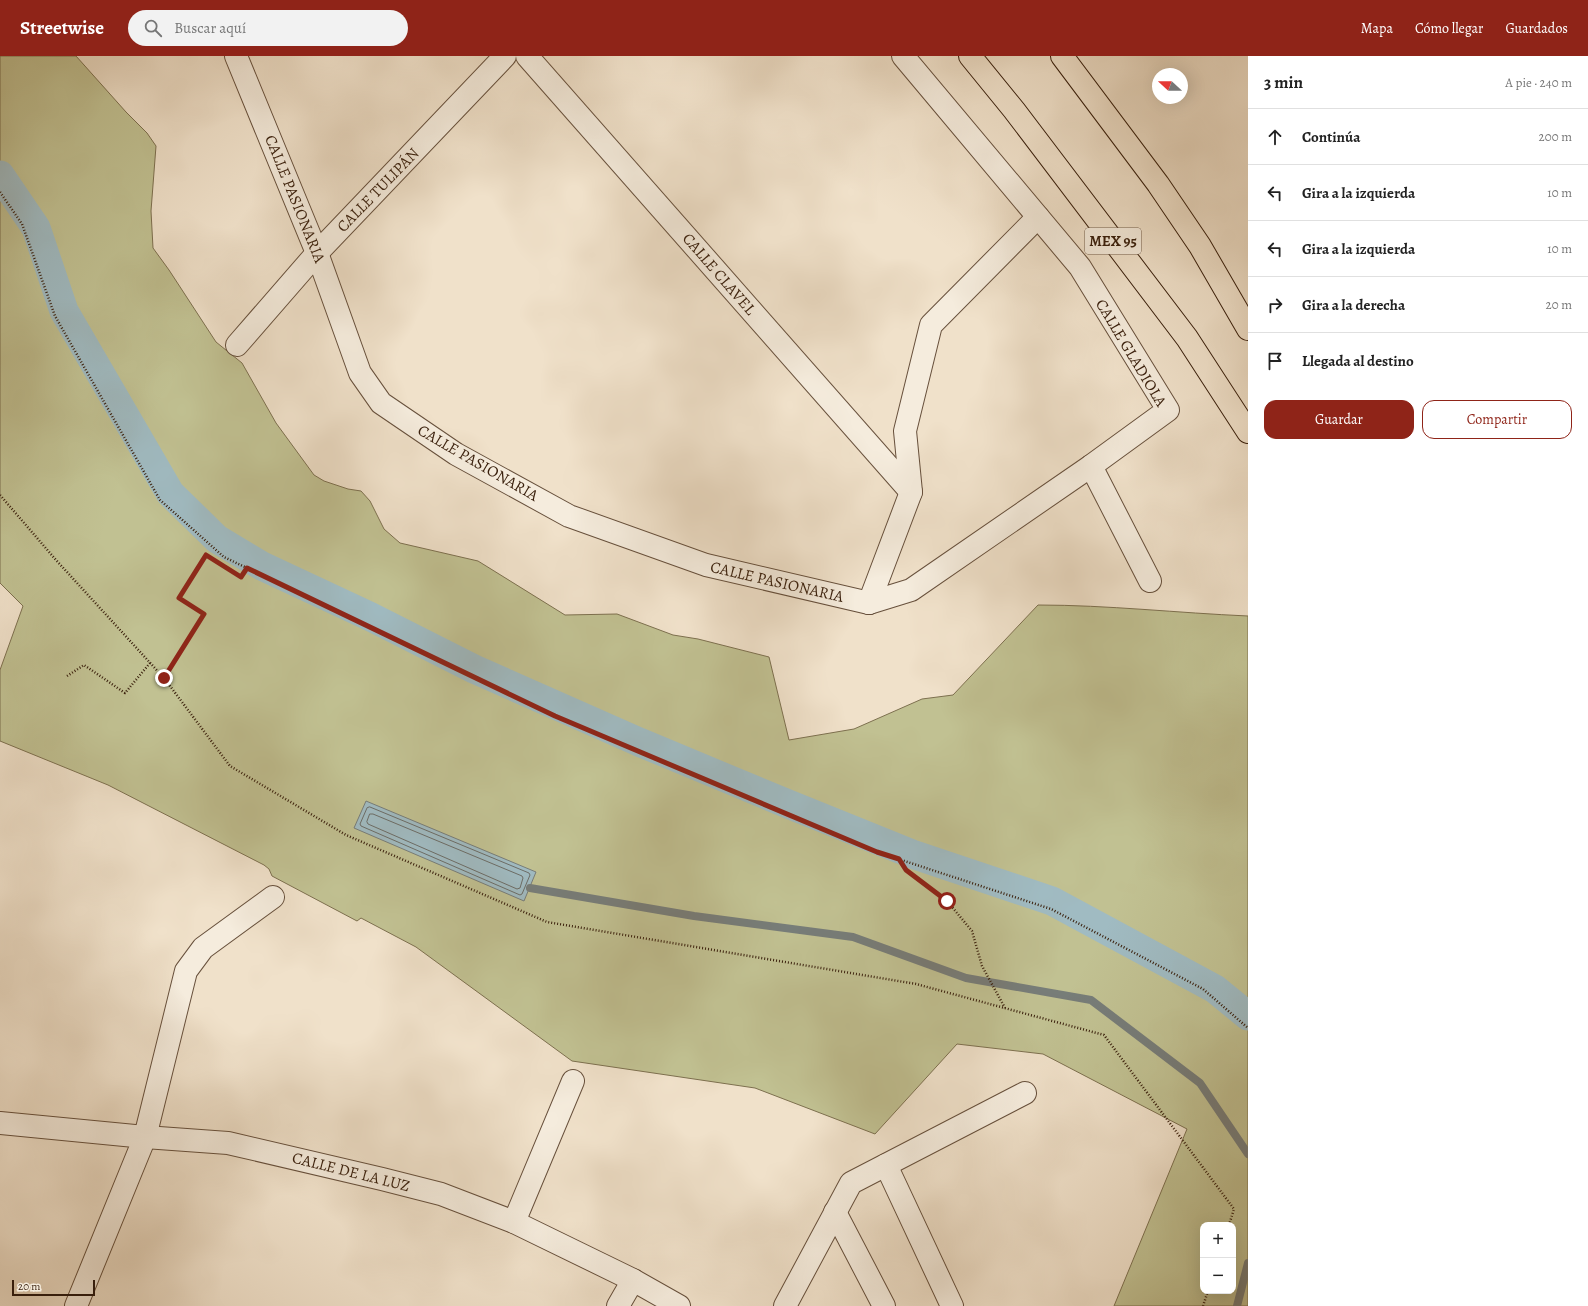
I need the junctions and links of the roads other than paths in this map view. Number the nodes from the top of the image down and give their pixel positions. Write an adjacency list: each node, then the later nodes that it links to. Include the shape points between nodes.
1 (236, 56): 8 (street, CALLE PASIONARIA)
2 (506, 56): 8 (street, CALLE TULIPÁN)
3 (527, 56): 13 (street, CALLE CLAVEL)
4 (903, 56): 7 (street, CALLE GLADIOLA)
5 (970, 56): 11 (highway, MEX 95, via 1187,338)
6 (1062, 56): 9 (highway, via 1175,209 1200,246)
7 (1038, 217): 12 (street, CALLE GLADIOLA, via 1080,268 1168,410); 13 (street, via 931,325 905,431)
8 (317, 253): 10 (street, CALLE TULIPÁN); 15 (street, CALLE PASIONARIA, via 360,373 381,403 456,454 569,516 706,565)
9 (1248, 330)
10 (237, 345)
11 (1248, 432)
12 (1091, 466): 14 (street); 15 (street, CALLE GLADIOLA, via 911,590)
13 (910, 492): 15 (street)
14 (1150, 581)
15 (869, 603)
16 (273, 897): 20 (street, via 204,948 186,971)
17 (573, 1081): 23 (street)
18 (1025, 1093): 21 (street)
19 (0, 1123): 20 (street, CALLE DE LA LUZ)
20 (145, 1137): 23 (street, CALLE DE LA LUZ, via 228,1143 441,1194); 25 (street)
21 (886, 1165): 22 (street, via 851,1183); 30 (street)
22 (835, 1212): 28 (street); 29 (street)
23 (514, 1222): 24 (street, CALLE DE LA LUZ)
24 (633, 1280): 26 (street); 27 (street, CALLE DE LA LUZ)
25 (76, 1306)
26 (618, 1306)
27 (679, 1306)
28 (785, 1306)
29 (884, 1306)
30 (952, 1306)

